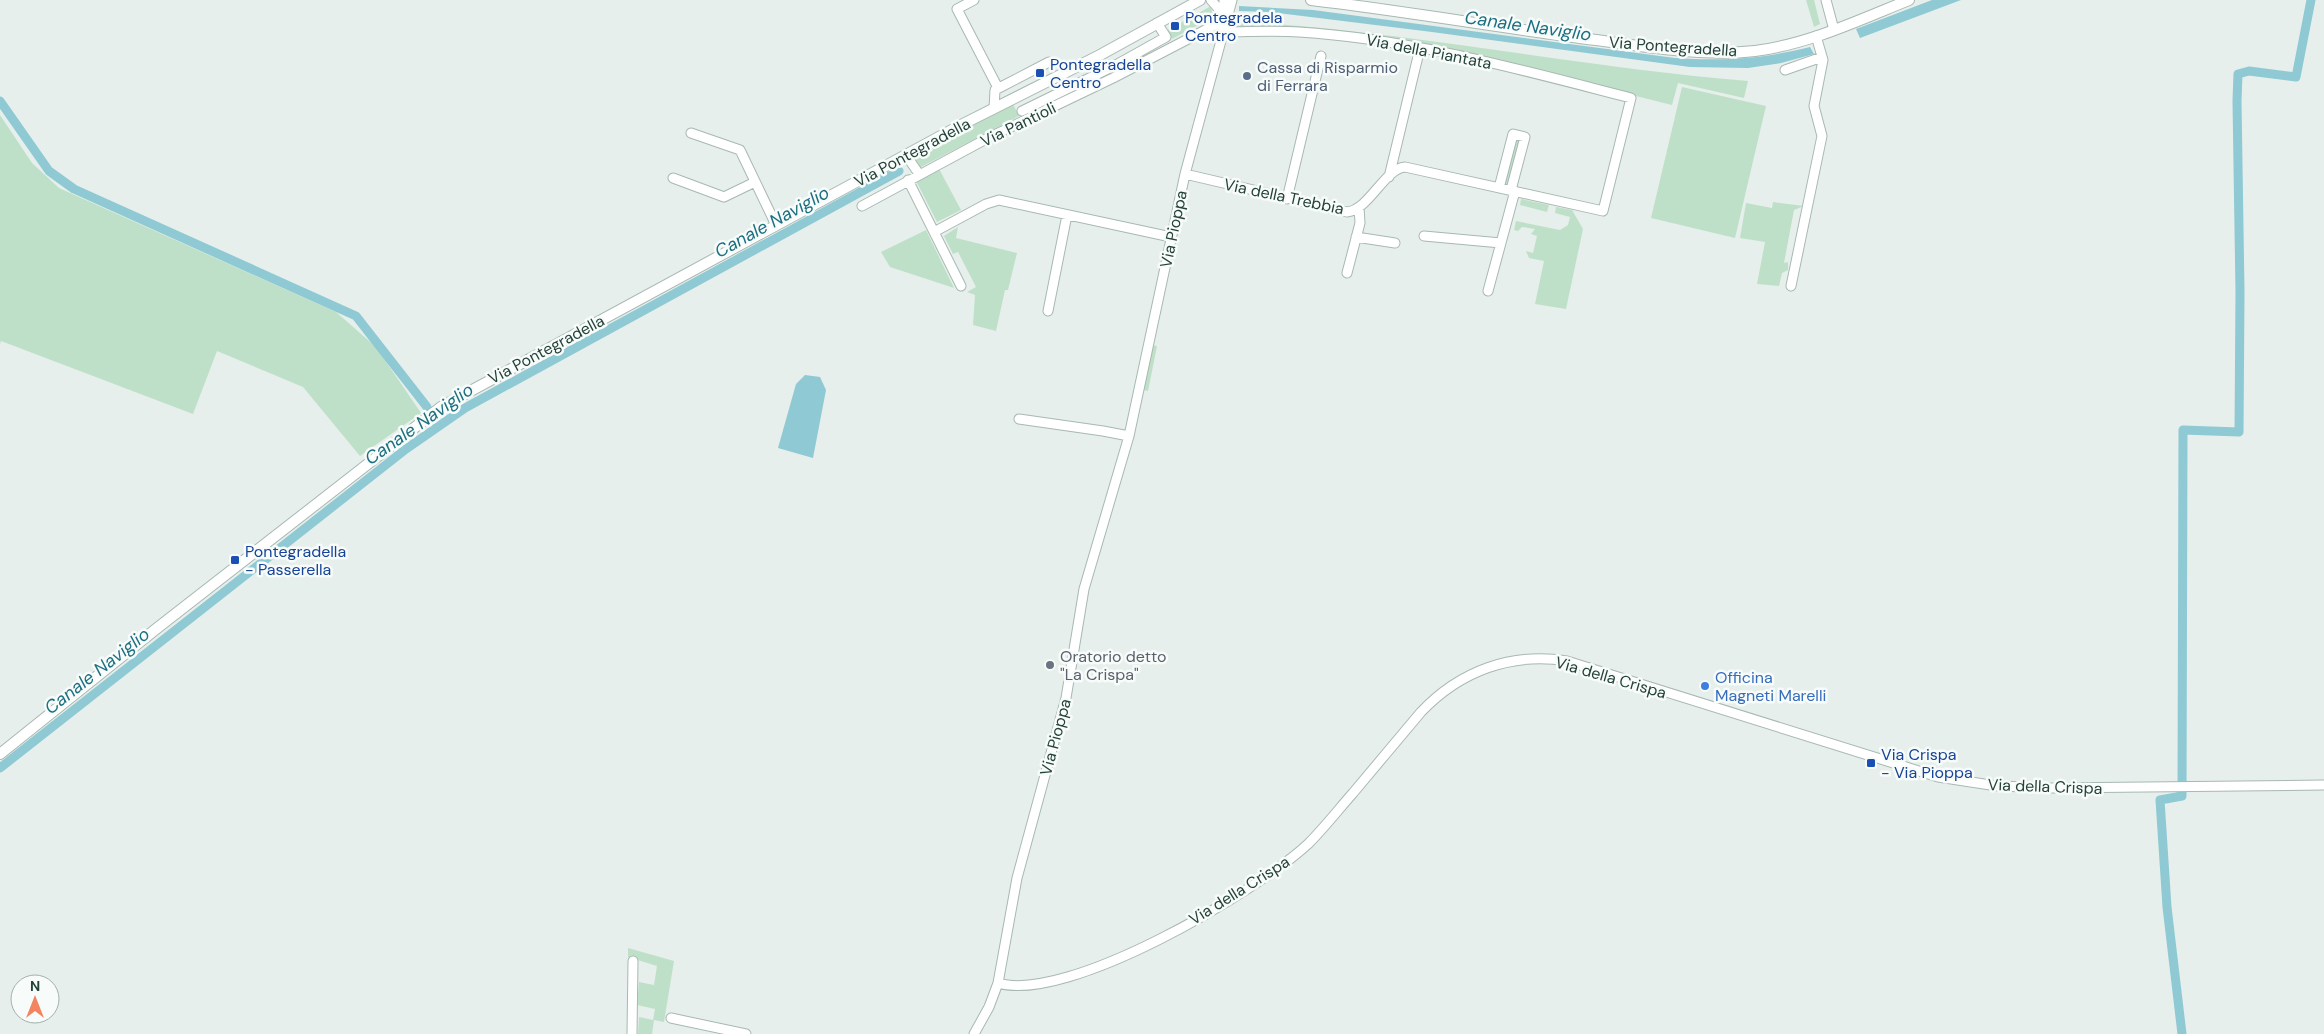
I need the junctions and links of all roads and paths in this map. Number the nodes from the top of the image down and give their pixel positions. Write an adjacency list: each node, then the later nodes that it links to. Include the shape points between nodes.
1 (974, 0): 18 (street, via 957,9)
2 (1200, 0): 9 (street, Via Pontegradella)
3 (1211, 0): 10 (street, via 1218,8)
4 (1224, 0): 10 (street, Via Pioppa)
5 (1232, 0): 10 (street, Via Pioppa)
6 (1311, 0): 12 (street, Via Pontegradella, via 1689,51 1754,51)
7 (1826, 0): 11 (street)
8 (1909, 0): 11 (street, Via Pontegradella)
9 (1157, 23): 19 (street, Via Pontegradella); 21 (street, via 1166,37)
10 (1224, 28): 13 (street, Via della Piantata, via 1337,35); 22 (street, Via Pantioli, via 1215,25); 26 (street, Via Pioppa)
11 (1834, 30): 12 (street, Via Pontegradella)
12 (1816, 36): 15 (street)
13 (1420, 48): 27 (street); 36 (street, Via della Piantata, via 1631,98)
14 (1321, 56): 33 (street)
15 (1822, 57): 17 (street); 47 (street, via 1814,106 1822,136)
16 (1049, 62): 18 (street)
17 (1785, 70)
18 (998, 88): 20 (street, via 995,90)
19 (1015, 98): 20 (street, Via Pontegradella); 21 (street)
20 (994, 108): 24 (street, Via Pontegradella)
21 (1022, 111): 22 (street)
22 (1026, 120): 25 (street, Via Pantioli)
23 (691, 133): 30 (street, via 740,150)
24 (906, 155): 25 (street); 38 (street, Via Pontegradella)
25 (919, 174): 29 (street, Via Pantioli)
26 (1185, 174): 33 (street, Via della Trebbia); 41 (street, Via Pioppa)
27 (1389, 177): 31 (street, Via della Trebbia, via 1405,166); 35 (street, Via della Trebbia)
28 (673, 178): 30 (street, via 724,197)
29 (908, 180): 34 (street, Via Pantioli); 39 (street)
30 (755, 182): 38 (street)
31 (1499, 188): 32 (street, Via della Trebbia); 32 (street, via 1514,134 1525,136)
32 (1513, 191): 36 (street, Via della Trebbia); 44 (street)
33 (1287, 199): 35 (street, Via della Trebbia, via 1342,212)
34 (862, 206)
35 (1358, 207): 42 (street, via 1360,223)
36 (1603, 211)
37 (1067, 214): 39 (street, via 999,200); 41 (street); 49 (street)
38 (776, 225): 52 (street, Via Pontegradella, via 511,367 434,412)
39 (934, 232): 46 (street)
40 (1424, 236): 44 (street)
41 (1171, 237): 51 (street, Via Pioppa)
42 (1356, 237): 43 (street); 45 (street)
43 (1396, 243)
44 (1501, 243): 48 (street)
45 (1347, 273)
46 (961, 286)
47 (1791, 286)
48 (1488, 291)
49 (1048, 311)
50 (1018, 419): 51 (street)
51 (1129, 436): 55 (street, Via Pioppa, via 1086,581 1066,698 1017,878)
52 (0, 754)
53 (2324, 786): 55 (street, Via della Crispa, via 2015,787 1952,780 1567,662 1528,659 1505,662 1472,674 1439,694 1317,834 1285,863 1253,885 1169,934 1107,964 1035,985 1014,987)
54 (633, 961): 57 (street)
55 (998, 983): 59 (street, Via Pioppa)
56 (671, 1018): 58 (street)
57 (632, 1034)
58 (746, 1034)
59 (974, 1034)

